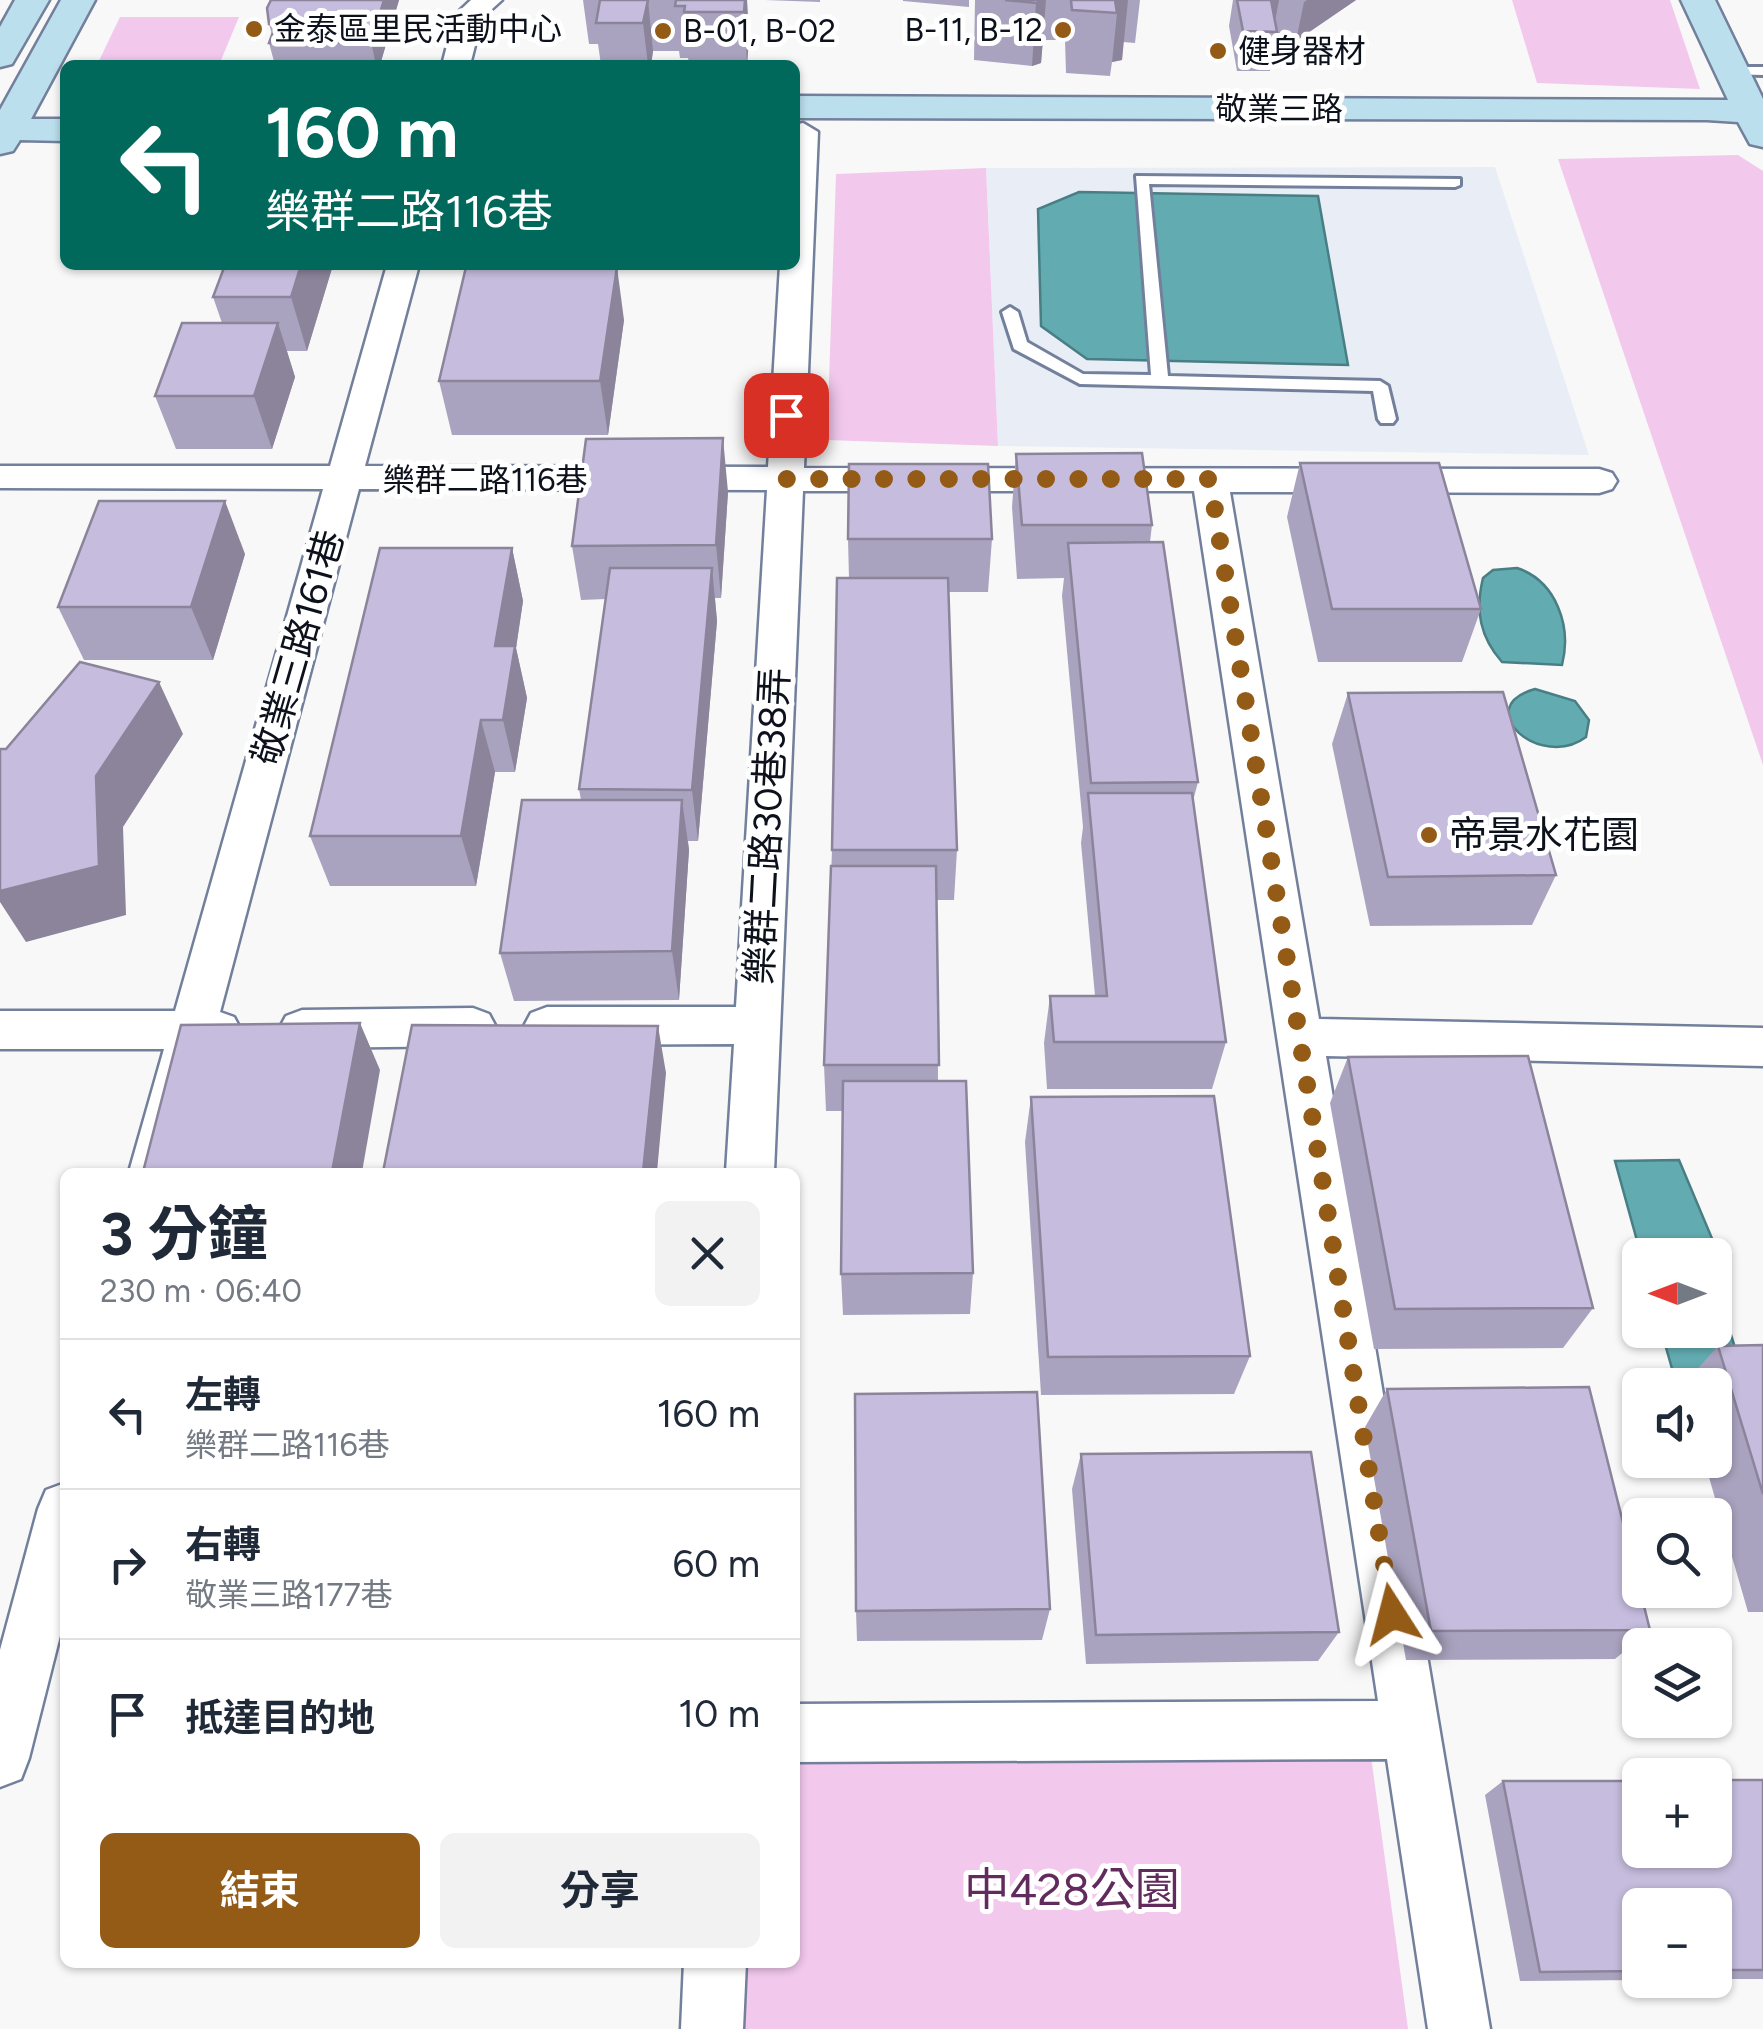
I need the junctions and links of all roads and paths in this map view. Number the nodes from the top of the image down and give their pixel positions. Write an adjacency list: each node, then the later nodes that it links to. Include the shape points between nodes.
1 (32, 0): 5 (street)
2 (78, 0): 9 (street)
3 (488, 0): 6 (street, via 469,15)
4 (1698, 0): 7 (street)
5 (0, 57)
6 (457, 60)
7 (1747, 72): 11 (street)
8 (60, 103): 9 (street)
9 (6, 120): 12 (street)
10 (800, 124): 11 (street, 敬業三路)
11 (1760, 125)
12 (60, 129)
13 (1455, 182): 17 (lane, via 1142,179)
14 (402, 270): 20 (street, 敬業三路161巷)
15 (793, 270): 21 (street, 樂群二路30巷38弄)
16 (1010, 312): 17 (lane, via 1020,345 1080,379)
17 (1160, 382): 18 (lane, via 1380,386)
18 (1388, 419)
19 (0, 477): 20 (street, 樂群二路116巷)
20 (347, 479): 21 (street, 樂群二路116巷); 26 (street, 敬業三路161巷)
21 (786, 479): 22 (street, 樂群二路116巷); 24 (street, 樂群二路30巷38弄)
22 (1210, 479): 23 (street, 樂群二路116巷); 27 (street)
23 (1599, 481)
24 (756, 1025): 26 (street); 30 (street, 樂群二路30巷38弄)
25 (0, 1030): 26 (street)
26 (190, 1030): 29 (street, 敬業三路161巷)
27 (1300, 1037): 28 (street); 32 (street)
28 (1763, 1048)
29 (154, 1168)
30 (750, 1168)
31 (60, 1528): 34 (street)
32 (1410, 1730): 33 (street); 37 (street)
33 (800, 1733)
34 (0, 1758)
35 (716, 1968): 36 (street)
36 (712, 2029)
37 (1459, 2029)

